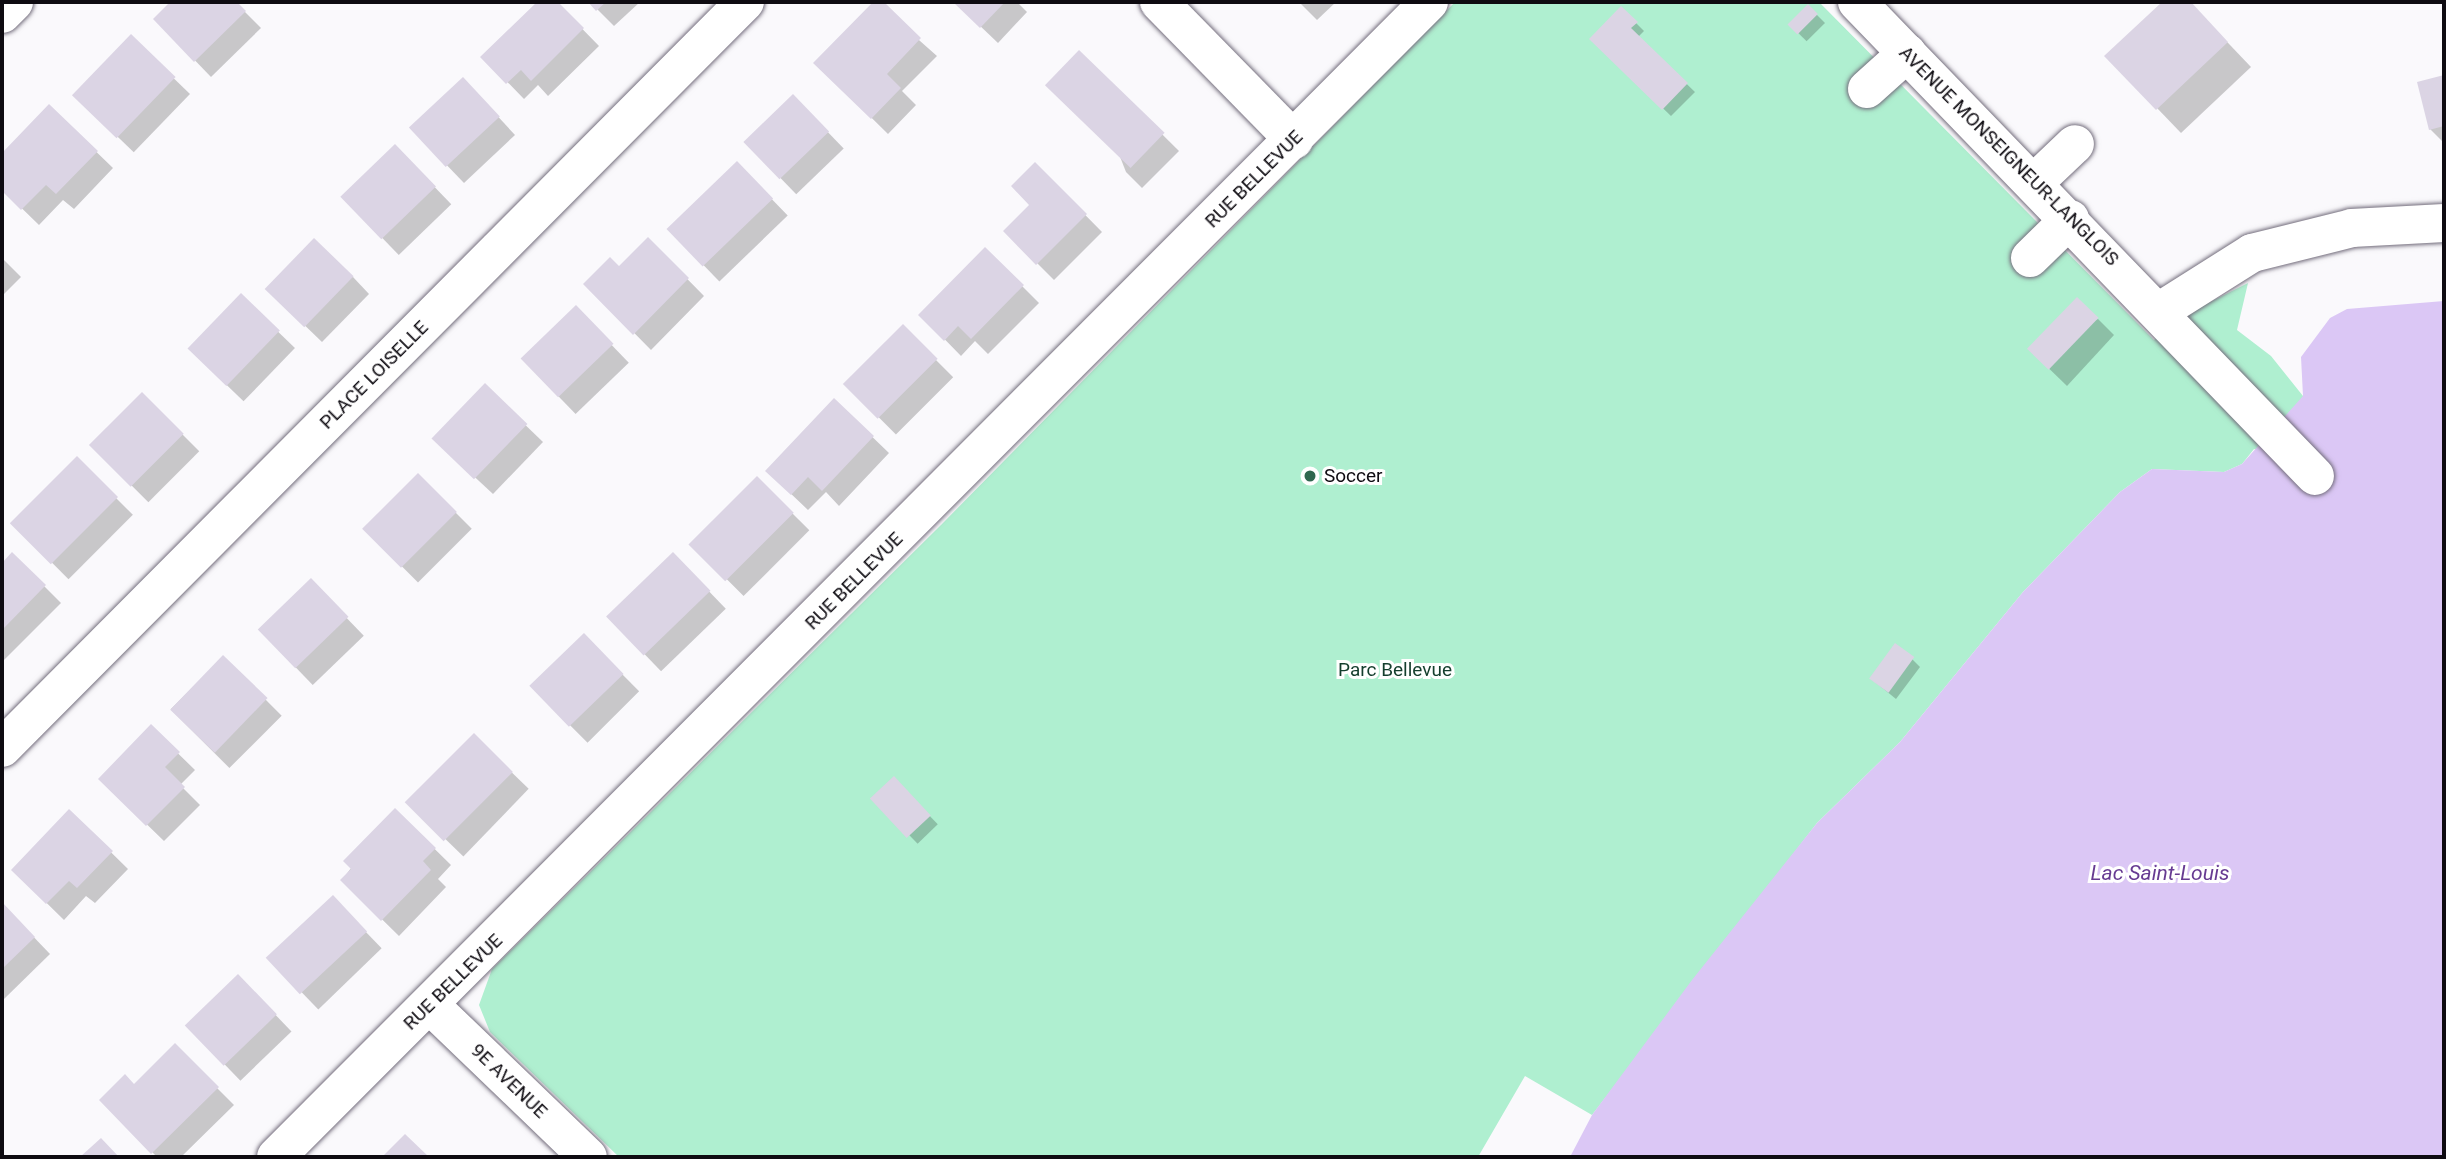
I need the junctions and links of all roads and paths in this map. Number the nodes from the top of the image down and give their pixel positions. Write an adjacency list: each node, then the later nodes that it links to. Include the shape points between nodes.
1 (14, 2): 6 (street)
2 (745, 2): 17 (street, PLACE LOISELLE)
3 (1159, 2): 9 (street)
4 (1429, 2): 9 (street, RUE BELLEVUE)
5 (1857, 2): 7 (street, AVENUE MONSEIGNEUR-LANGLOIS)
6 (2, 14)
7 (1907, 53): 8 (street); 11 (street, AVENUE MONSEIGNEUR-LANGLOIS)
8 (1867, 89)
9 (1294, 139): 18 (street, RUE BELLEVUE)
10 (2075, 144): 11 (street)
11 (2035, 182): 12 (street, AVENUE MONSEIGNEUR-LANGLOIS)
12 (2070, 219): 14 (street); 15 (street, AVENUE MONSEIGNEUR-LANGLOIS)
13 (2444, 223): 15 (street, via 2352,228 2252,253)
14 (2031, 258)
15 (2160, 311): 16 (street, AVENUE MONSEIGNEUR-LANGLOIS)
16 (2315, 475)
17 (2, 748)
18 (430, 1005): 19 (street, RUE BELLEVUE); 20 (street, 9E AVENUE)
19 (276, 1157)
20 (588, 1157)

